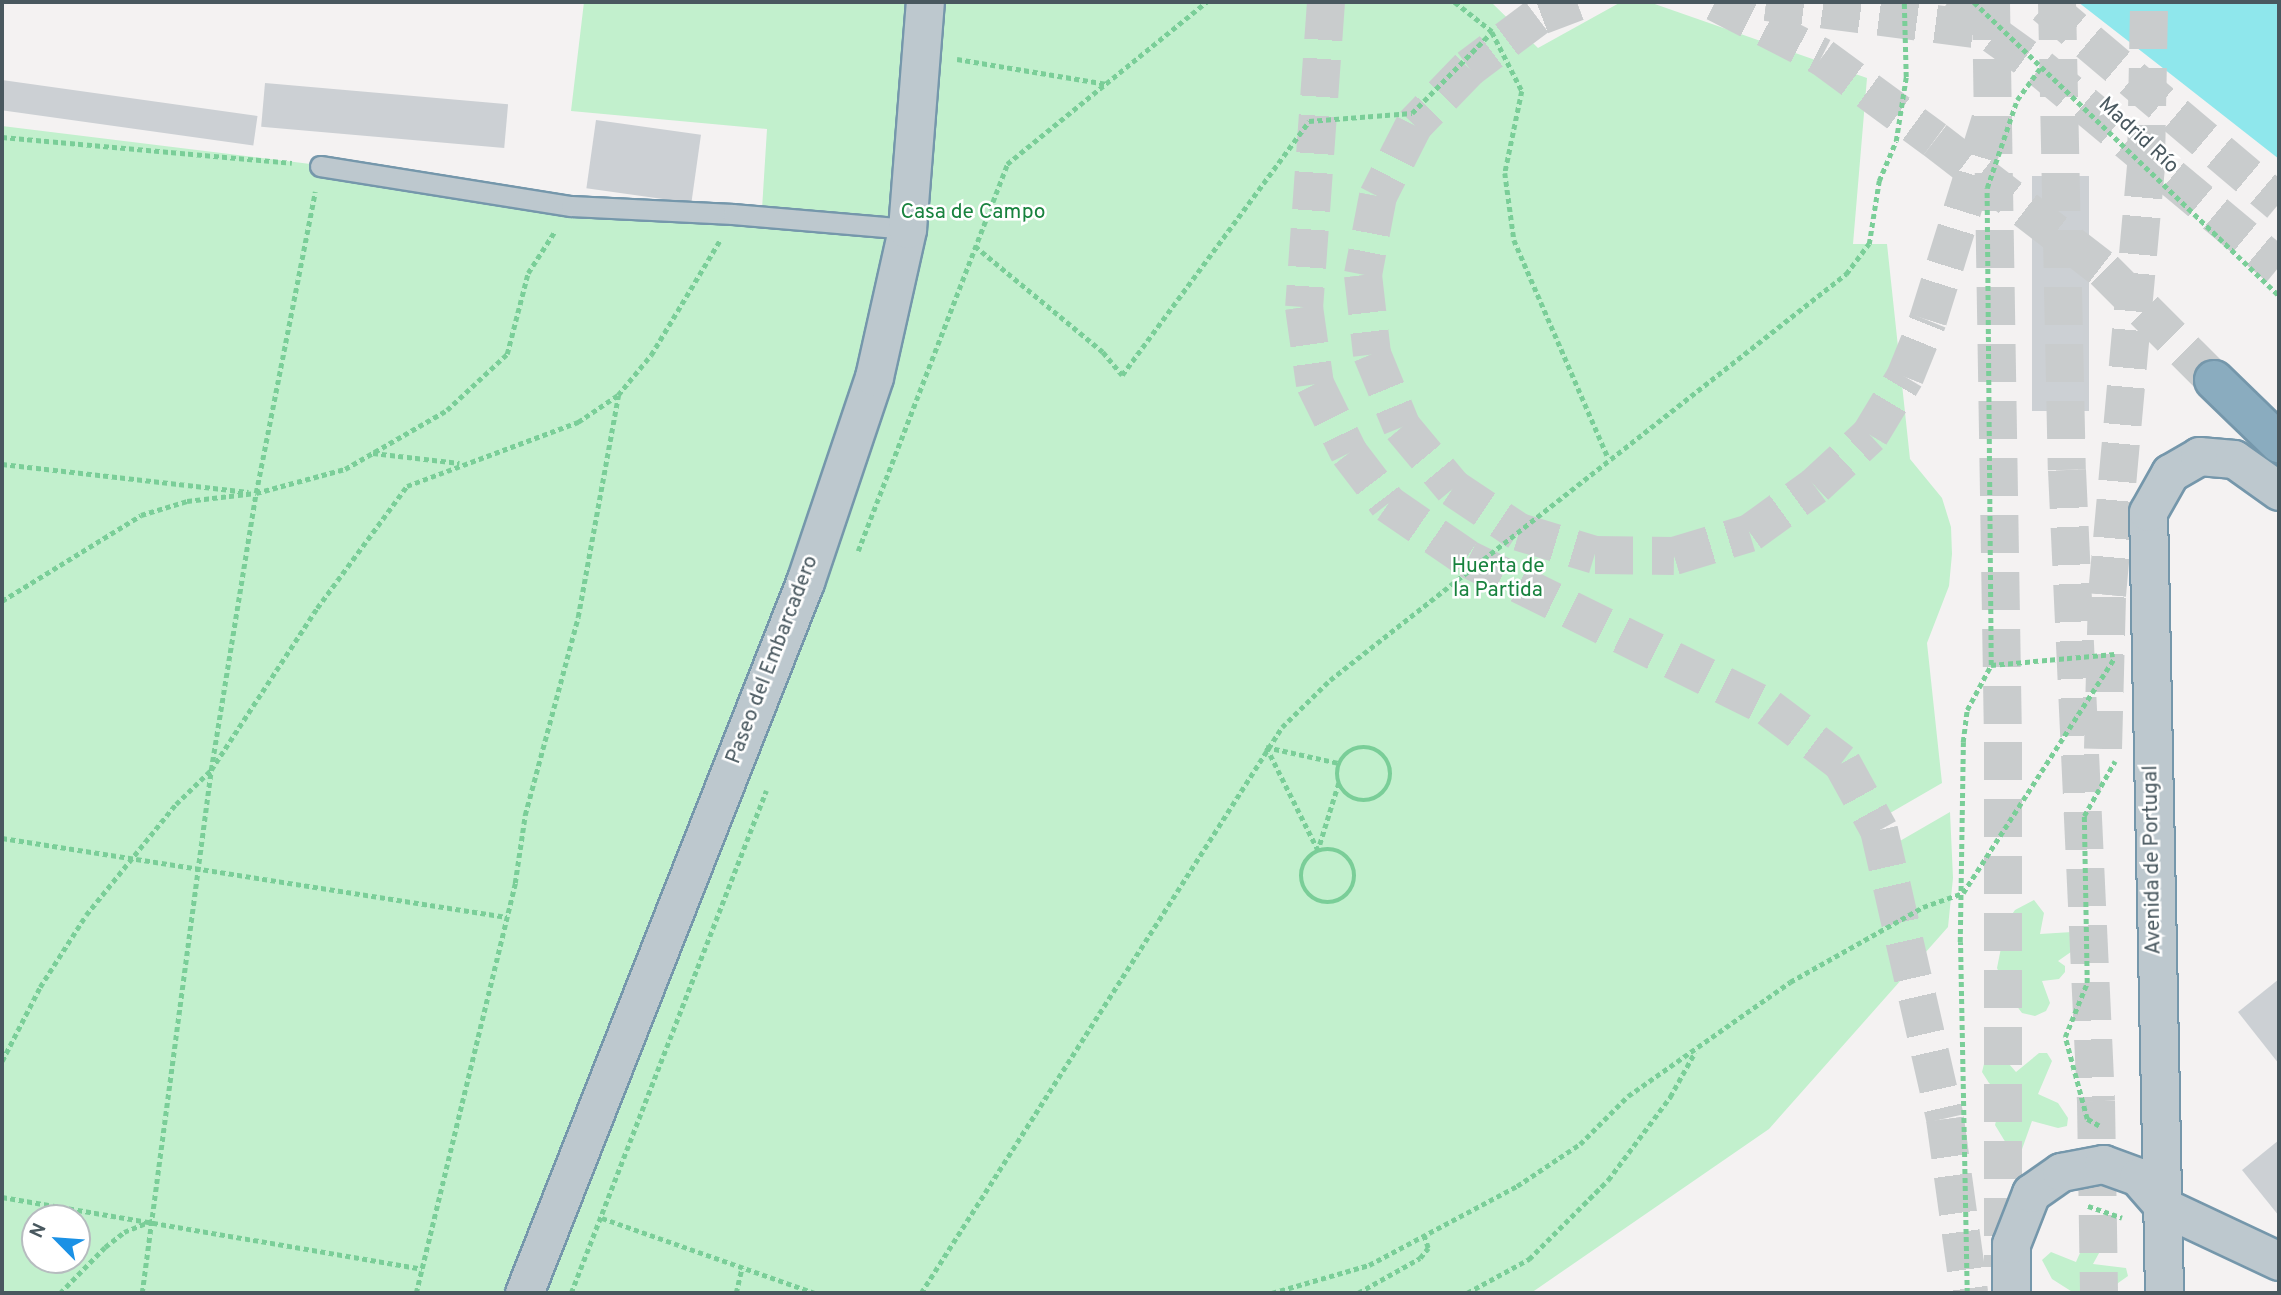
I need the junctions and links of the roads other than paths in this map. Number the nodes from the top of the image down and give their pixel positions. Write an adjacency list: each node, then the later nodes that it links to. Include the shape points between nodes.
1 (925, 2): 3 (street, Paseo del Embarcadero)
2 (320, 166): 3 (lane, via 571,206)
3 (907, 229): 9 (street, Paseo del Embarcadero, via 874,377 805,582)
4 (2214, 380): 5 (highway)
5 (2279, 443)
6 (2279, 491): 7 (street, Avenida de Portugal, via 2234,459 2199,456 2170,473 2148,512 2156,1050)
7 (2164, 1207): 8 (street); 10 (street, via 2138,1177 2104,1164 2061,1172 2031,1193 2011,1244); 11 (street, Avenida de Portugal)
8 (2279, 1261)
9 (524, 1293)
10 (2011, 1293)
11 (2164, 1293)

